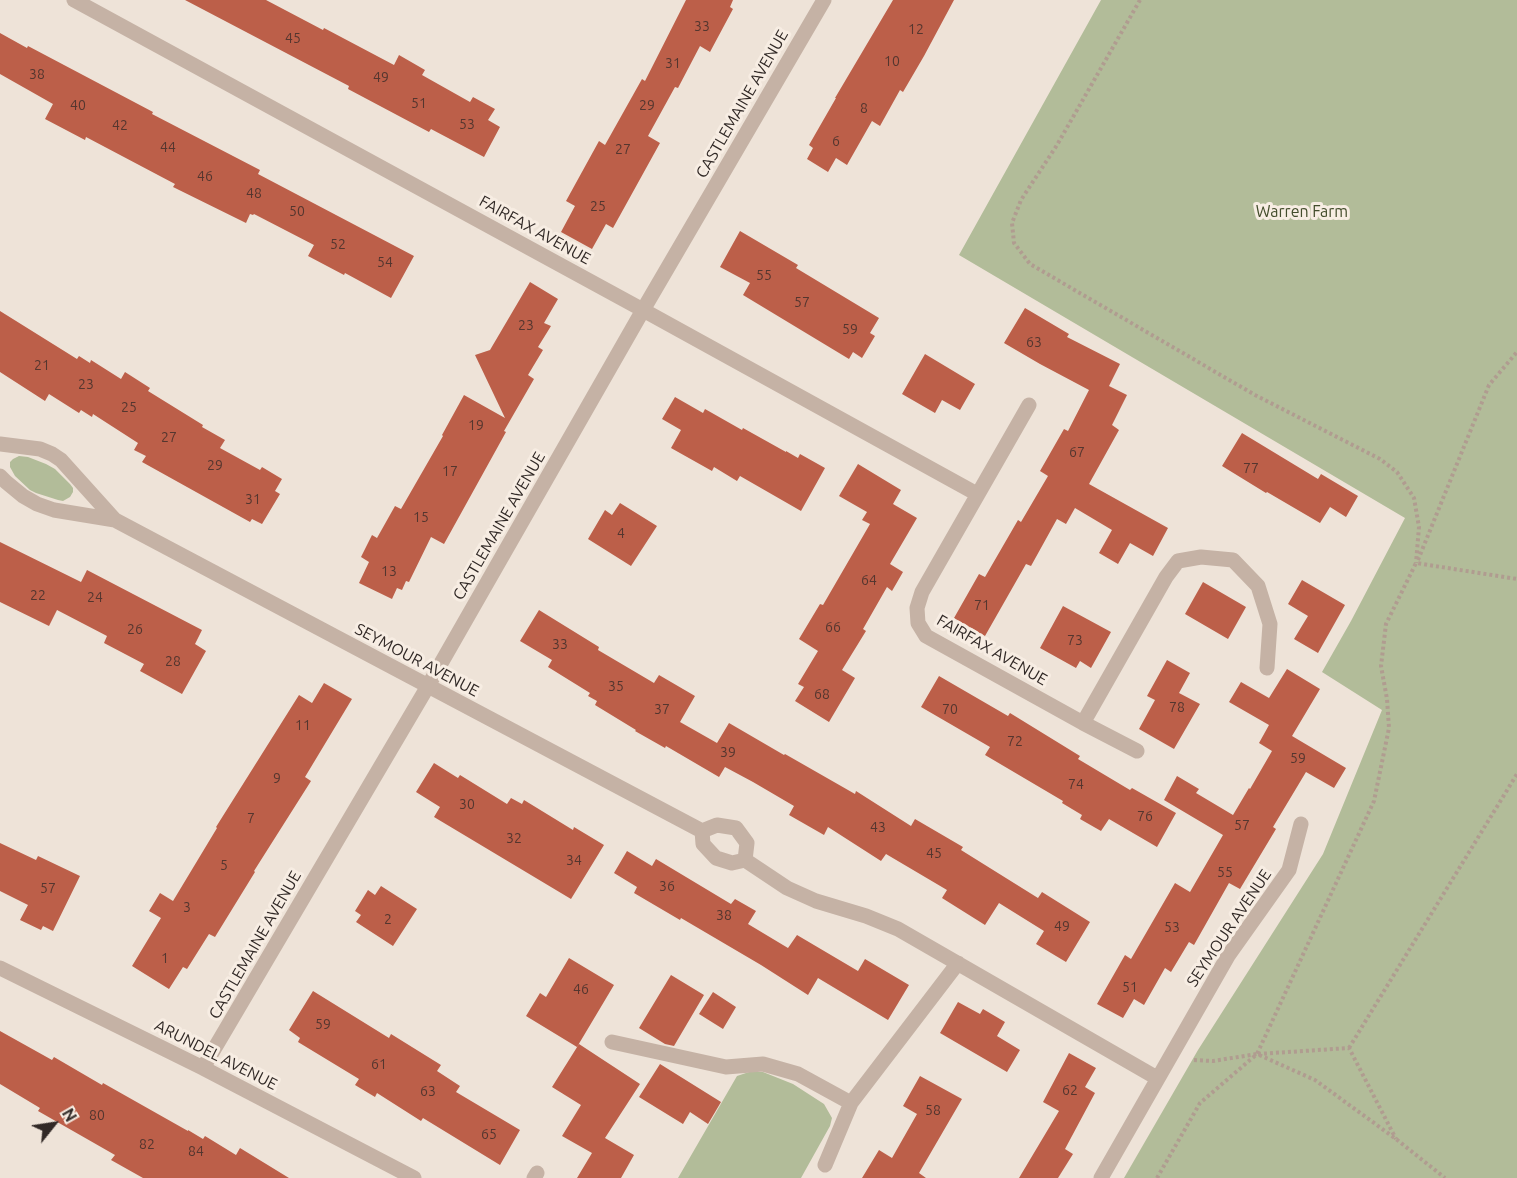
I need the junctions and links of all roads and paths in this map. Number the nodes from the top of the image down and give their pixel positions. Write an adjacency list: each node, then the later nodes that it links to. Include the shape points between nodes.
1 (824, 0): 4 (street, CASTLEMAINE AVENUE)
2 (1140, 0): 11 (path, via 1021,200 1012,223 1014,243 1030,264 1255,395 1380,459 1397,472 1414,498 1419,527)
3 (81, 2): 4 (street, FAIRFAX AVENUE)
4 (643, 310): 9 (street, FAIRFAX AVENUE); 14 (street, CASTLEMAINE AVENUE)
5 (1517, 352): 11 (path, via 1489,385)
6 (1029, 405): 9 (street, FAIRFAX AVENUE)
7 (0, 444): 10 (street, SEYMOUR AVENUE, via 52,454)
8 (0, 476): 10 (street, SEYMOUR AVENUE, via 37,504)
9 (977, 494): 15 (street, FAIRFAX AVENUE, via 922,592 918,623 926,636)
10 (115, 520): 14 (street, SEYMOUR AVENUE)
11 (1416, 563): 12 (path); 25 (path, via 1386,624 1381,666 1389,728 1374,801)
12 (1517, 579)
13 (1267, 668): 15 (street, via 1270,624 1258,586 1233,560 1201,557 1178,561)
14 (428, 686): 19 (street, SEYMOUR AVENUE); 27 (street, CASTLEMAINE AVENUE)
15 (1083, 723): 16 (street, FAIRFAX AVENUE)
16 (1137, 751)
17 (1517, 774): 24 (path)
18 (1301, 824): 28 (street, SEYMOUR AVENUE, via 1289,870 1228,956)
19 (702, 831): 20 (street, via 703,844 716,858); 20 (street, via 717,825 736,828 747,843)
20 (746, 860): 21 (street, via 786,888 898,929)
21 (957, 963): 28 (street); 29 (street)
22 (0, 968): 27 (street, ARUNDEL AVENUE)
23 (612, 1042): 29 (street, via 726,1067 763,1064 798,1074)
24 (1349, 1048): 25 (path); 30 (path)
25 (1257, 1054): 26 (path); 30 (path, via 1315,1080); 34 (path, via 1200,1103)
26 (1192, 1060)
27 (203, 1068): 32 (street, ARUNDEL AVENUE)
28 (1157, 1077): 33 (street, SEYMOUR AVENUE)
29 (851, 1103): 31 (street)
30 (1396, 1139): 35 (path)
31 (825, 1165)
32 (414, 1178)
33 (1101, 1178)
34 (1157, 1178)
35 (1446, 1178)

